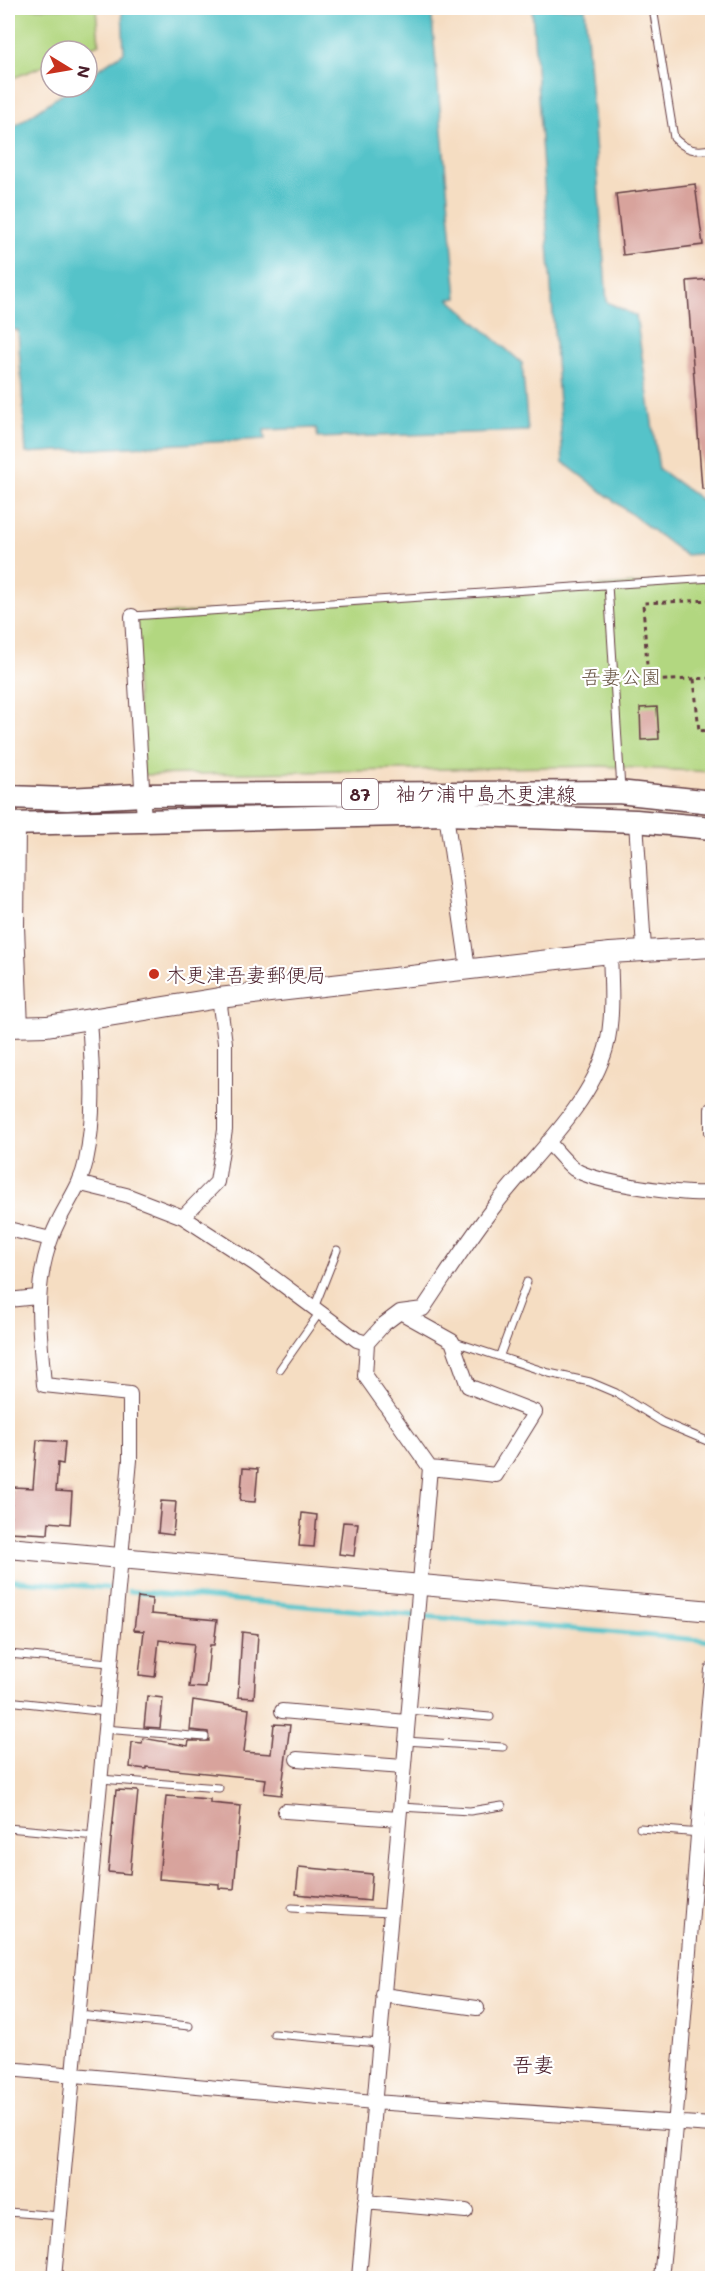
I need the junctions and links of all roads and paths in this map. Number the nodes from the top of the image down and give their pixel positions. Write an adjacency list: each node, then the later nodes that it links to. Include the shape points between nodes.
1 (653, 8): 2 (lane, via 674,138 684,148)
2 (712, 149)
3 (712, 578): 4 (lane)
4 (608, 585): 6 (lane); 10 (lane)
5 (712, 600): 8 (path, via 643,603 648,681)
6 (132, 616): 11 (street)
7 (712, 678): 8 (path)
8 (694, 679): 9 (path, via 699,731)
9 (712, 730)
10 (622, 793): 11 (main road, 袖ケ浦中島木更津線 / 87); 13 (main road, 袖ケ浦中島木更津線 / 87)
11 (143, 795): 12 (main road, 袖ケ浦中島木更津線 / 87, via 67,799); 15 (street)
12 (8, 796)
13 (712, 802)
14 (446, 814): 15 (main road, 袖ケ浦中島木更津線 / 87); 16 (main road, 袖ケ浦中島木更津線 / 87); 23 (street)
15 (144, 821): 17 (main road, 袖ケ浦中島木更津線 / 87)
16 (636, 821): 18 (main road, 袖ケ浦中島木更津線 / 87); 21 (street)
17 (13, 824): 19 (street)
18 (712, 828)
19 (12, 926): 26 (street)
20 (712, 947): 21 (street)
21 (644, 949): 22 (street)
22 (610, 953): 23 (street); 29 (street, via 606,1048 591,1083)
23 (468, 969): 24 (street)
24 (219, 998): 25 (street); 32 (street, via 225,1043 225,1130 217,1182)
25 (89, 1019): 26 (street); 30 (street, via 90,1137)
26 (14, 1028)
27 (712, 1109): 28 (street)
28 (712, 1132)
29 (548, 1142): 31 (street, via 575,1169 627,1185); 40 (street, via 494,1207 423,1309)
30 (81, 1184): 32 (street, via 126,1195); 34 (street)
31 (712, 1193)
32 (183, 1217): 39 (street)
33 (8, 1229): 34 (street)
34 (51, 1239): 37 (street)
35 (337, 1250): 39 (lane)
36 (527, 1282): 43 (lane)
37 (37, 1297): 38 (street); 48 (street, via 44,1385 130,1394 130,1460)
38 (8, 1300)
39 (317, 1310): 42 (street, via 357,1340); 44 (lane)
40 (400, 1312): 41 (street); 42 (street)
41 (452, 1341): 43 (lane); 46 (street, via 468,1386 535,1412 496,1475)
42 (367, 1343): 46 (street, via 364,1376)
43 (500, 1355): 45 (lane, via 549,1373 590,1382 616,1393 662,1422)
44 (280, 1369)
45 (712, 1443)
46 (430, 1468): 49 (street)
47 (8, 1548): 48 (street)
48 (119, 1559): 49 (street); 52 (street)
49 (419, 1585): 50 (street); 57 (street)
50 (712, 1611)
51 (8, 1654): 52 (lane)
52 (110, 1663): 56 (street)
53 (712, 1670): 72 (street)
54 (8, 1701): 56 (lane)
55 (282, 1711): 57 (street)
56 (106, 1712): 59 (street)
57 (407, 1716): 58 (lane); 61 (street)
58 (490, 1717)
59 (104, 1729): 60 (lane); 65 (street)
60 (205, 1737)
61 (405, 1742): 62 (lane); 64 (street)
62 (503, 1747)
63 (297, 1759): 64 (street)
64 (403, 1767): 69 (street)
65 (100, 1779): 66 (lane); 74 (street)
66 (219, 1788)
67 (502, 1806): 69 (lane)
68 (285, 1811): 69 (street)
69 (399, 1813): 76 (street)
70 (8, 1828): 74 (lane)
71 (640, 1828): 72 (lane)
72 (697, 1833): 73 (lane); 86 (street)
73 (712, 1834)
74 (95, 1836): 79 (street)
75 (292, 1908): 76 (lane)
76 (390, 1913): 77 (street)
77 (383, 1995): 78 (street); 82 (street)
78 (477, 2008)
79 (79, 2015): 80 (lane); 84 (street)
80 (189, 2026)
81 (274, 2034): 82 (lane)
82 (379, 2043): 85 (street)
83 (8, 2069): 84 (street)
84 (74, 2075): 85 (street); 91 (street)
85 (374, 2102): 86 (street); 88 (street)
86 (677, 2122): 87 (street); 94 (street)
87 (712, 2126)
88 (365, 2202): 89 (street); 93 (street)
89 (466, 2211)
90 (8, 2212): 91 (lane)
91 (61, 2216): 92 (street)
92 (54, 2278)
93 (359, 2278)
94 (661, 2278)

